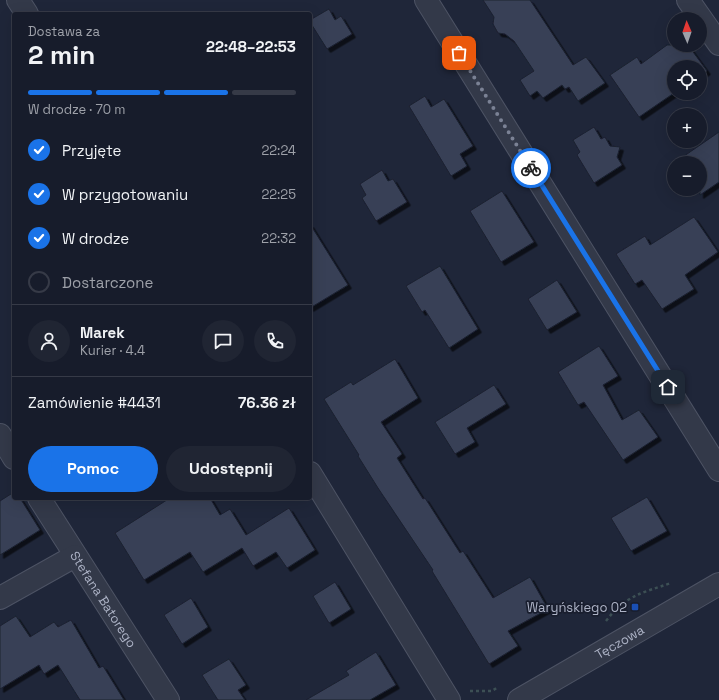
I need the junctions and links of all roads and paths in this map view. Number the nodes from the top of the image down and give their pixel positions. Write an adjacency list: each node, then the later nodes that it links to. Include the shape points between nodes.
1 (18, 0): 4 (street)
2 (426, 0): 8 (street)
3 (688, 0): 5 (street)
4 (26, 12)
5 (719, 44)
6 (0, 435): 7 (street)
7 (12, 455)
8 (719, 470)
9 (312, 476): 15 (street)
10 (40, 500): 11 (street, Stefana Batorego)
11 (75, 556): 13 (street); 14 (street, Stefana Batorego)
12 (719, 584): 16 (street, Tęczowa)
13 (0, 598)
14 (168, 700)
15 (449, 700)
16 (519, 700)

